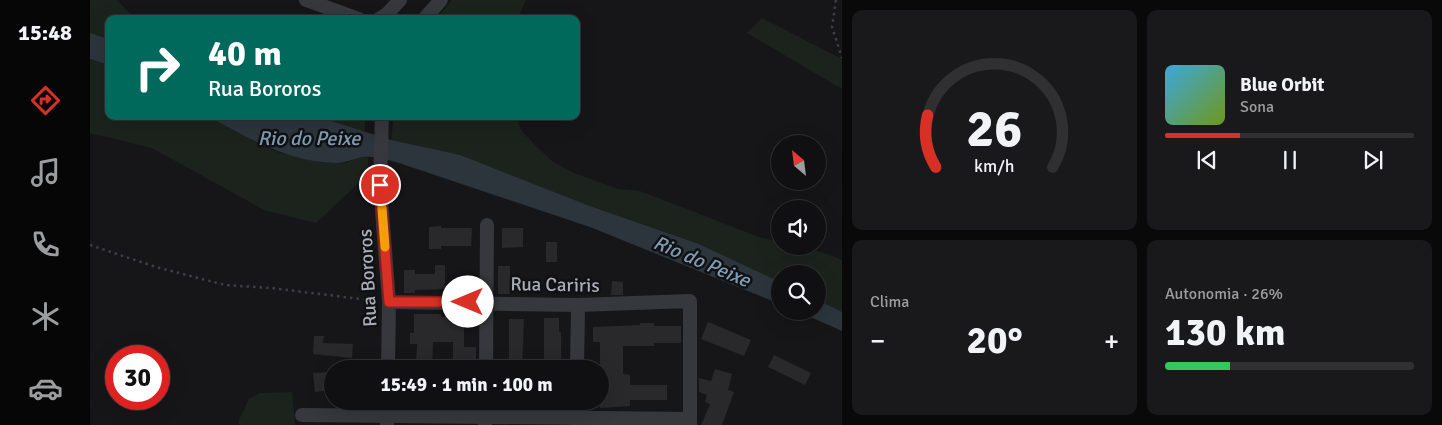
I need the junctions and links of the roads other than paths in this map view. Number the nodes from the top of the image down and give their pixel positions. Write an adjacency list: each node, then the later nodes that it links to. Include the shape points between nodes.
1 (306, 0): 4 (street)
2 (400, 0): 5 (street)
3 (441, 0): 6 (street)
4 (348, 15)
5 (385, 15)
6 (428, 15)
7 (381, 121): 9 (street, Rua Bororos, via 380,185)
8 (487, 225): 10 (street)
9 (389, 302): 10 (street, Rua Cariris); 12 (street, Rua Bororos)
10 (487, 302): 11 (street, Rua Cariris); 13 (street)
11 (578, 305): 14 (street); 19 (street, Rua Cariris, via 690,301)
12 (388, 360)
13 (486, 360)
14 (577, 360)
15 (302, 415): 16 (street)
16 (387, 420): 17 (street)
17 (485, 421): 18 (street)
18 (577, 421): 19 (street)
19 (690, 422)

